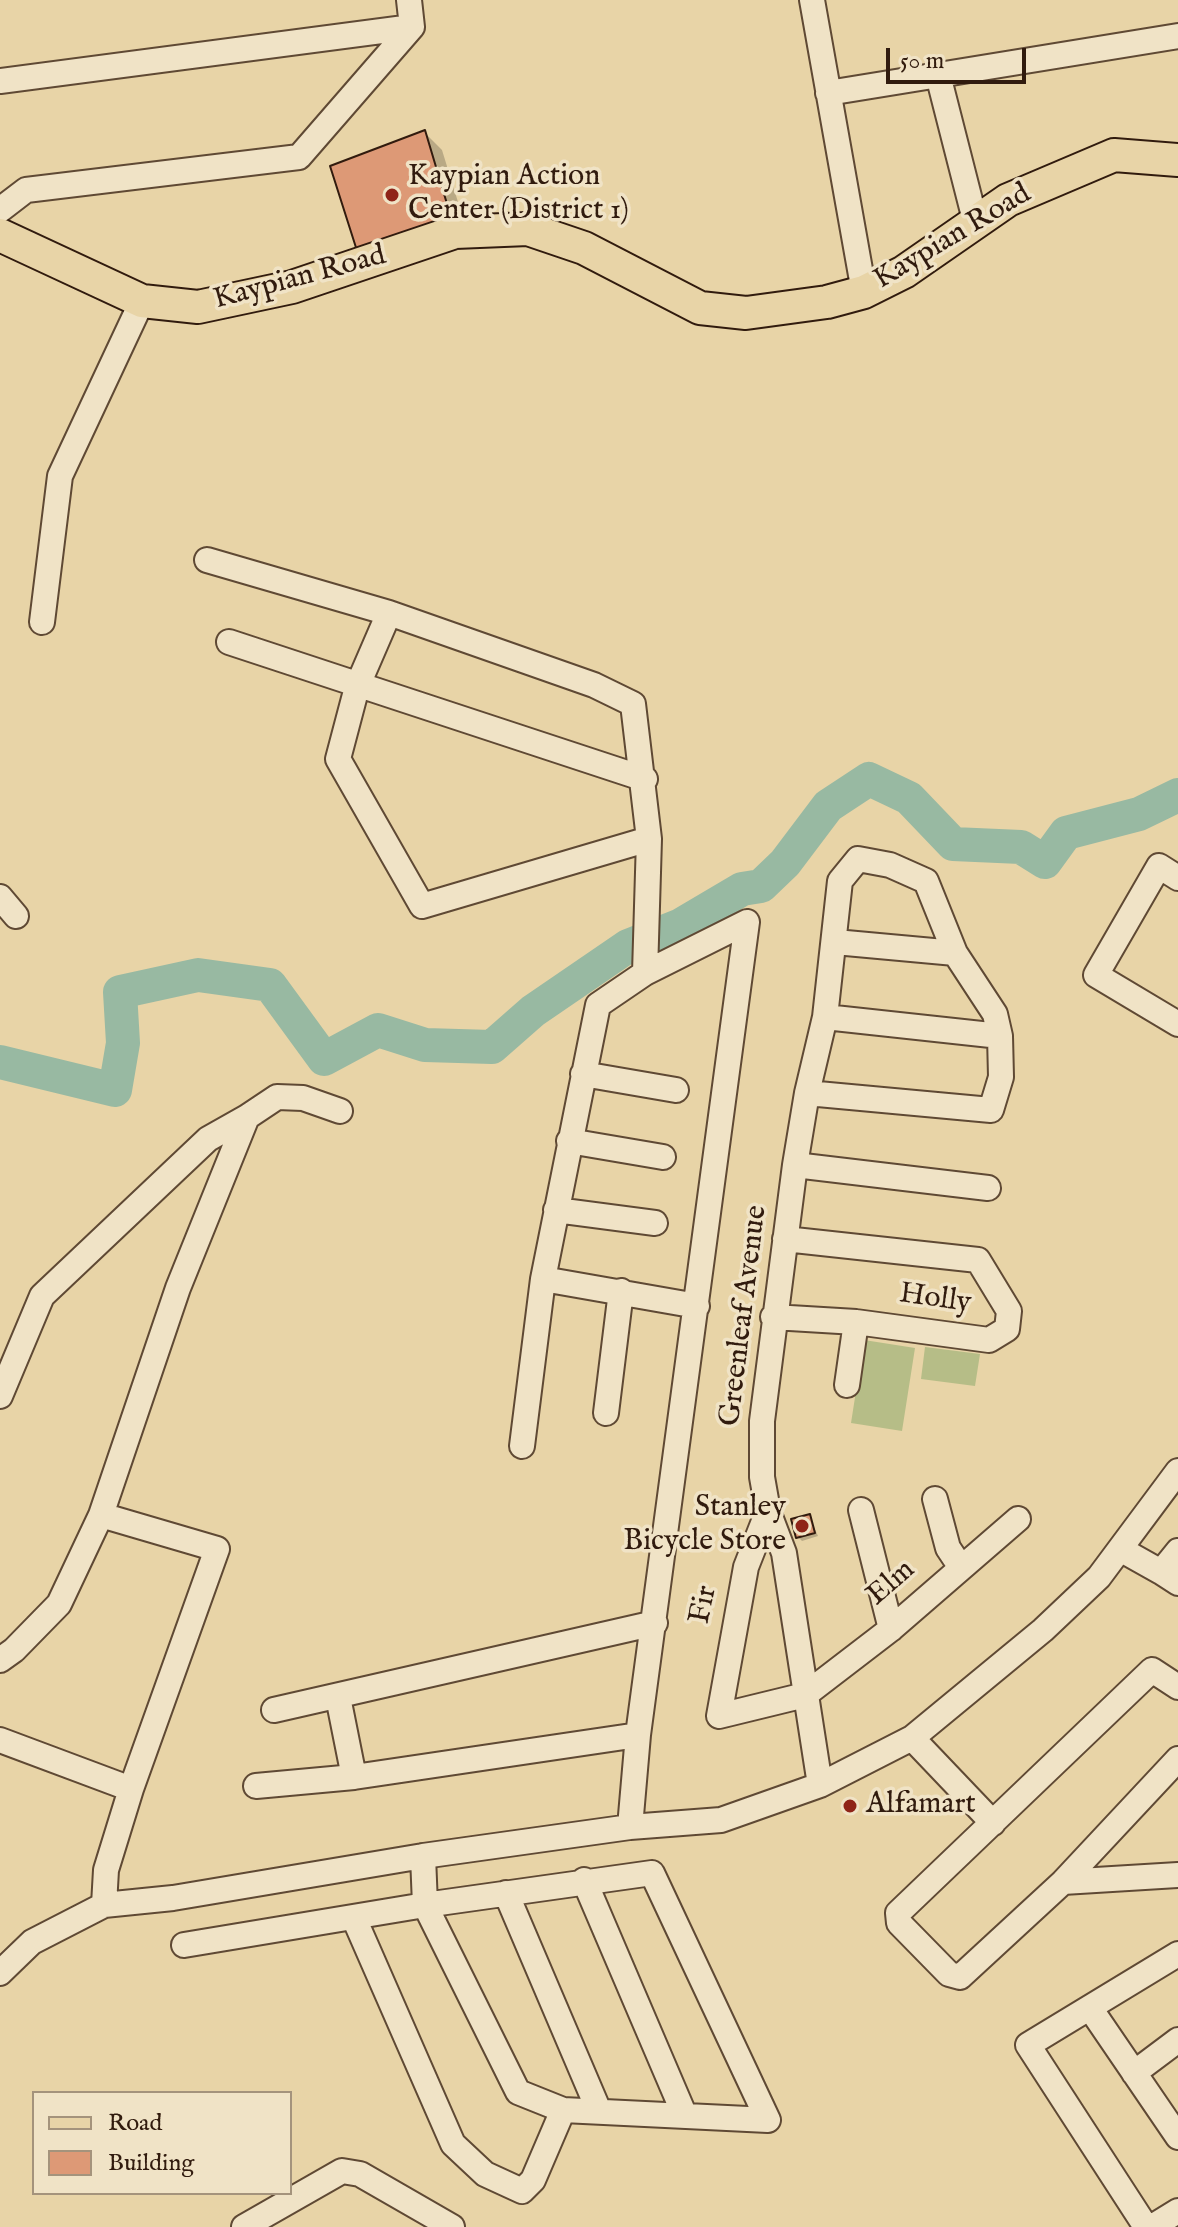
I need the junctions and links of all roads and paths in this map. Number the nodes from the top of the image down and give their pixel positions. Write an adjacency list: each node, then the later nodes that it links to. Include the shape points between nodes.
1 (409, 0): 3 (street)
2 (812, 0): 7 (street)
3 (412, 27): 6 (street); 9 (street, via 299,157 26,190)
4 (1178, 36): 5 (street)
5 (938, 75): 7 (street); 10 (street)
6 (0, 81)
7 (828, 93): 12 (street)
8 (1178, 160): 10 (main road, Kaypian Road, via 1114,155)
9 (0, 210)
10 (975, 220): 12 (main road, Kaypian Road, via 904,272)
11 (0, 235): 13 (main road, Kaypian Road)
12 (864, 292): 13 (main road, Kaypian Road, via 746,313 700,308 584,248 528,229 455,232 246,299 198,307)
13 (142, 301): 16 (street, via 60,476)
14 (207, 560): 15 (street)
15 (389, 613): 18 (street); 19 (street, via 594,685 633,704)
16 (42, 622)
17 (229, 642): 18 (street)
18 (357, 687): 19 (street); 20 (street, via 338,759 422,906)
19 (645, 779): 20 (street)
20 (649, 839): 26 (street)
21 (1178, 878): 28 (street, via 1159,866 1096,975)
22 (0, 897): 23 (street)
23 (16, 916)
24 (835, 942): 25 (street); 25 (street, Greenleaf Avenue, via 840,881 858,859 890,865 926,881); 27 (street, Greenleaf Avenue)
25 (955, 953): 29 (street, via 995,1014)
26 (645, 967): 30 (street, via 598,1005); 44 (street, via 747,922)
27 (825, 1017): 29 (street); 32 (street, Greenleaf Avenue)
28 (1178, 1024)
29 (1000, 1036): 32 (street, via 1001,1077 991,1110)
30 (583, 1074): 31 (street); 35 (street)
31 (676, 1090)
32 (807, 1093): 37 (street, Greenleaf Avenue)
33 (340, 1111): 34 (street, via 303,1098 277,1097)
34 (247, 1117): 48 (street, via 208,1139 42,1296); 55 (street, via 178,1288)
35 (569, 1141): 36 (street); 39 (street)
36 (663, 1157)
37 (795, 1165): 38 (street); 41 (street, Greenleaf Avenue)
38 (988, 1188)
39 (556, 1210): 40 (street); 42 (street)
40 (655, 1223)
41 (785, 1239): 45 (street, Greenleaf Avenue); 46 (street, Holly, via 978,1260 1009,1311 1007,1329 989,1340)
42 (543, 1279): 43 (street); 50 (street)
43 (621, 1291): 44 (street); 49 (street)
44 (697, 1306): 61 (street)
45 (773, 1317): 46 (street, Holly); 54 (street, Greenleaf Avenue, via 762,1421)
46 (856, 1322): 47 (street)
47 (847, 1385)
48 (0, 1396)
49 (606, 1413)
50 (522, 1446)
51 (1178, 1471): 57 (street)
52 (935, 1499): 59 (street, via 948,1548)
53 (861, 1510): 62 (street)
54 (768, 1511): 65 (street, Greenleaf Avenue, via 784,1553); 65 (street, Fir, via 746,1567 719,1716)
55 (101, 1515): 63 (street, via 59,1604); 75 (street, via 217,1549)
56 (1018, 1519): 59 (street, Elm)
57 (1120, 1549): 60 (street); 69 (street, via 1099,1577 1043,1630)
58 (1178, 1551): 60 (street)
59 (960, 1566): 62 (street, Elm)
60 (1169, 1578)
61 (655, 1623): 66 (street); 68 (street)
62 (891, 1629): 65 (street, Elm)
63 (0, 1660)
64 (1178, 1687): 76 (street, via 1152,1670)
65 (805, 1695): 73 (street, Greenleaf Avenue)
66 (338, 1697): 67 (street); 72 (street)
67 (274, 1710)
68 (638, 1735): 72 (street); 77 (street)
69 (912, 1738): 73 (street); 76 (street)
70 (0, 1740): 75 (street)
71 (1178, 1759): 81 (street)
72 (354, 1777): 74 (street)
73 (820, 1785): 77 (street, via 721,1820)
74 (256, 1786)
75 (131, 1789): 83 (street, via 106,1870)
76 (993, 1823): 81 (street, via 898,1913 899,1923 949,1974 960,1977)
77 (630, 1827): 78 (street)
78 (423, 1856): 83 (street); 84 (street)
79 (1178, 1875): 81 (street)
80 (584, 1880): 82 (street); 94 (street); 94 (street, via 652,1873 768,2120)
81 (1063, 1882)
82 (506, 1893): 84 (street); 93 (street)
83 (104, 1905): 88 (street, via 32,1942)
84 (425, 1905): 85 (street); 92 (street, via 518,2092)
85 (354, 1918): 86 (street); 92 (street, via 453,2144 485,2174 522,2191 533,2180)
86 (184, 1945)
87 (1178, 1954): 89 (street)
88 (0, 1973)
89 (1090, 2008): 91 (street); 99 (street, via 1028,2045)
90 (1178, 2040): 91 (street)
91 (1134, 2073): 95 (street)
92 (563, 2110): 93 (street)
93 (599, 2111): 94 (street)
94 (685, 2116)
95 (1176, 2129)
96 (1178, 2211): 99 (street)
97 (244, 2227): 98 (street, via 342,2171 360,2174)
98 (452, 2227)
99 (1149, 2227)

